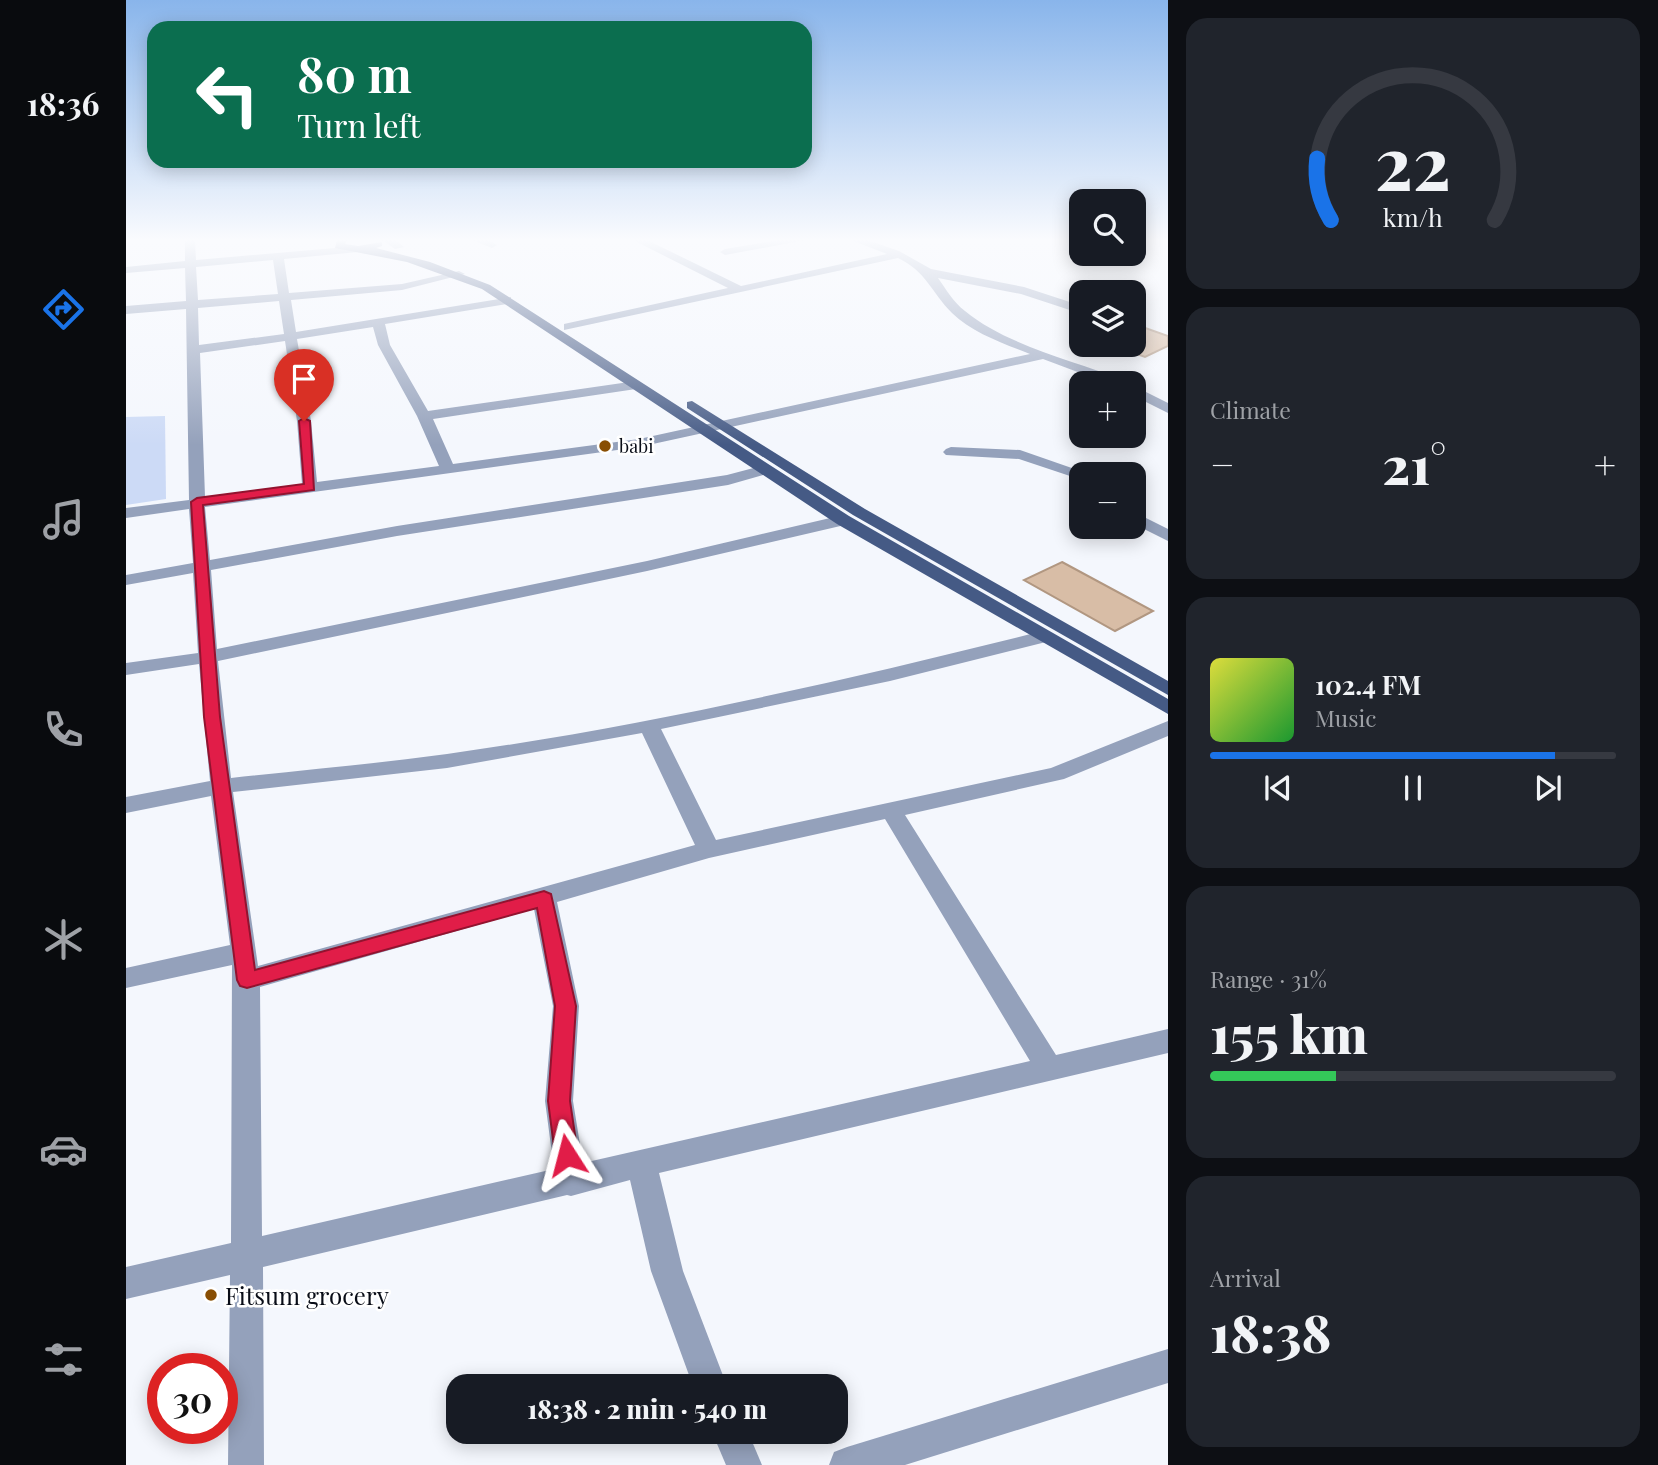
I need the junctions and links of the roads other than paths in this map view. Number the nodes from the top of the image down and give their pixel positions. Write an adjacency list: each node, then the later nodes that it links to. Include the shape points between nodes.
1 (153, 308): 10 (street)
2 (191, 308): 15 (street)
3 (284, 308): 14 (street)
4 (460, 308): 12 (street)
5 (520, 308): 18 (main road)
6 (538, 308): 13 (main road)
7 (651, 308): 13 (street)
8 (954, 308): 16 (street, via 993,334)
9 (1038, 308): 11 (street)
10 (126, 310)
11 (1069, 315)
12 (378, 323): 14 (street); 23 (street, via 384,345)
13 (568, 327): 24 (main road)
14 (289, 337): 15 (street); 32 (street)
15 (192, 351): 33 (street)
16 (1045, 355): 17 (street); 24 (street)
17 (1087, 371)
18 (636, 384): 23 (street); 25 (main road)
19 (1146, 392): 21 (street)
20 (1146, 396): 22 (street)
21 (1168, 397)
22 (1168, 409)
23 (424, 416): 27 (street)
24 (724, 425): 25 (street); 45 (main road, via 859,512)
25 (705, 430): 27 (street); 28 (main road)
26 (951, 452): 29 (street, via 1020,454)
27 (447, 467): 32 (street)
28 (765, 470): 36 (main road); 40 (street, via 728,480)
29 (1065, 471): 30 (street); 31 (street)
30 (1069, 472)
31 (1069, 475)
32 (310, 487): 33 (street)
33 (197, 502): 35 (street); 40 (street)
34 (1146, 509): 37 (street)
35 (126, 513)
36 (844, 520): 42 (main road); 43 (street)
37 (1168, 522)
38 (1146, 524): 39 (street)
39 (1168, 536)
40 (201, 566): 41 (street); 43 (street)
41 (126, 580)
42 (1042, 637): 46 (main road); 47 (street, via 890,675)
43 (208, 657): 44 (street); 49 (street)
44 (126, 669)
45 (1168, 689)
46 (1168, 708)
47 (649, 725): 49 (street, via 447,761); 52 (street)
48 (1168, 728): 51 (street, via 1056,774)
49 (222, 786): 50 (street); 54 (street)
50 (126, 805)
51 (891, 811): 52 (street); 58 (street)
52 (709, 850): 53 (street)
53 (544, 898): 56 (street); 60 (street, via 566,1006 559,1101)
54 (244, 952): 55 (street); 56 (street)
55 (126, 978)
56 (247, 980): 61 (street)
57 (1168, 1041): 58 (street)
58 (1050, 1069): 59 (street)
59 (642, 1165): 60 (street); 64 (street, via 667,1271)
60 (571, 1182): 61 (street)
61 (246, 1256): 62 (street); 67 (street)
62 (126, 1283)
63 (1168, 1366): 66 (street)
64 (706, 1374)
65 (735, 1444): 68 (street)
66 (890, 1458): 69 (street)
67 (246, 1465)
68 (744, 1465)
69 (847, 1465)

